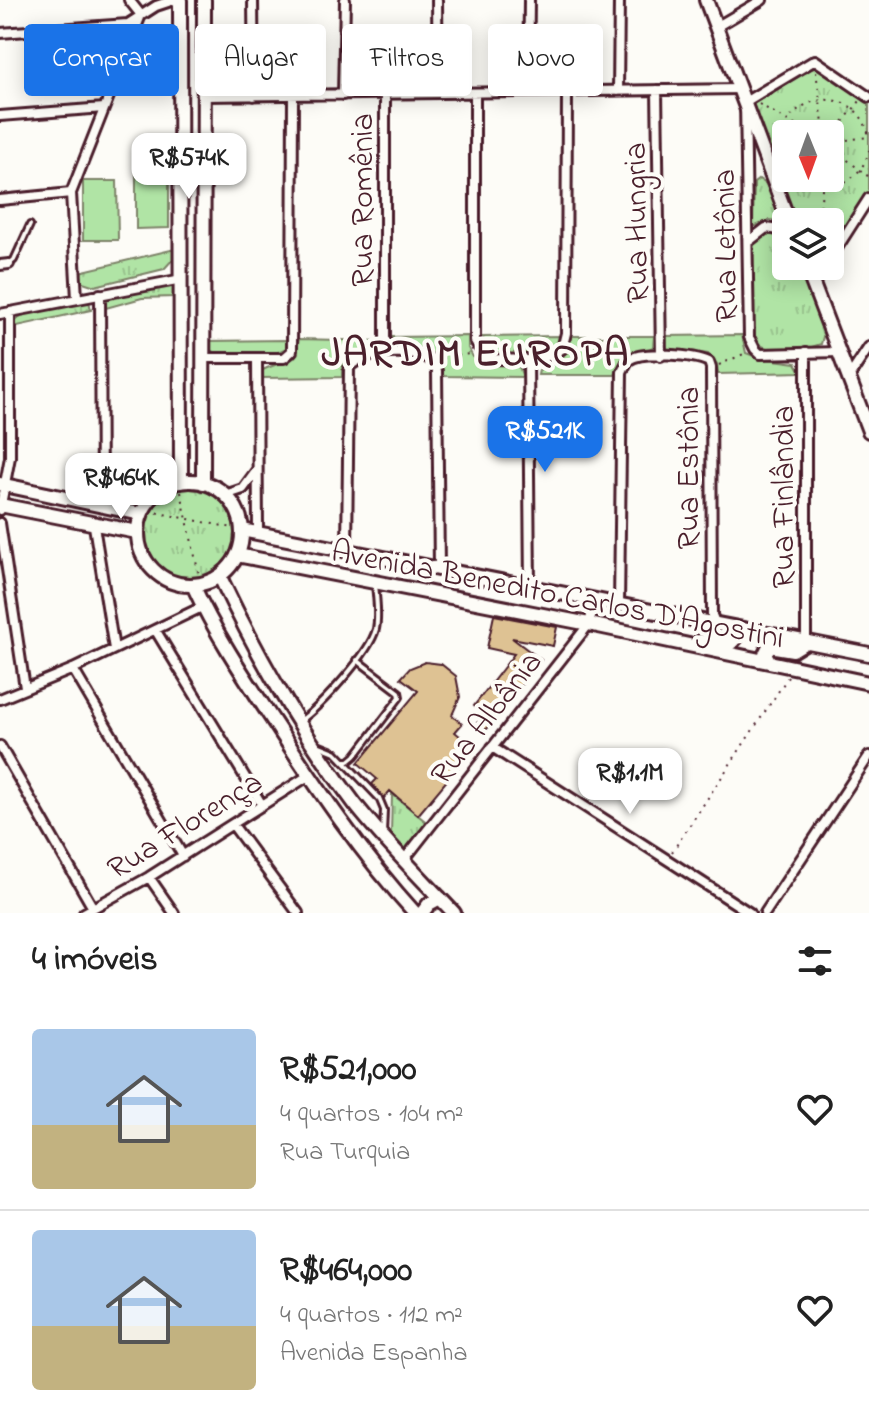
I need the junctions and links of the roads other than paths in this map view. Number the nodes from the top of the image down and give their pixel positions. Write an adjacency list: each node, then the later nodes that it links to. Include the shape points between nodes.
1 (129, 0): 11 (street)
2 (177, 0): 11 (street); 33 (main road)
3 (204, 0): 12 (main road)
4 (253, 0): 13 (street)
5 (345, 0): 14 (street)
6 (437, 0): 15 (street)
7 (529, 0): 16 (street)
8 (619, 0): 21 (street)
9 (706, 0): 17 (main road)
10 (762, 0): 17 (street)
11 (141, 15): 18 (street, via 128,24); 30 (street)
12 (204, 24)
13 (253, 24)
14 (344, 24)
15 (437, 24)
16 (529, 24)
17 (716, 27): 29 (main road)
18 (0, 33)
19 (657, 90): 21 (street); 29 (street); 56 (street, Rua Hungria)
20 (603, 91): 21 (street)
21 (618, 91)
22 (475, 93): 23 (street); 59 (street, via 475,341 492,359)
23 (488, 93)
24 (204, 96): 32 (main road)
25 (293, 96): 58 (street, via 294,342 284,358)
26 (385, 96): 55 (street, Rua Romênia)
27 (567, 96): 59 (street, via 566,333 562,349)
28 (869, 97): 29 (street, via 815,60)
29 (752, 101): 37 (main road); 43 (street, Rua Letônia)
30 (104, 108): 31 (street); 34 (street)
31 (0, 116)
32 (204, 181): 33 (main road, via 192,190); 39 (main road)
33 (181, 182): 40 (main road)
34 (71, 193): 36 (street); 50 (street)
35 (869, 198): 42 (street)
36 (0, 200)
37 (785, 208)
38 (30, 225): 44 (lane, via 14,260)
39 (203, 226): 40 (main road, via 188,219); 57 (main road)
40 (181, 227): 45 (main road)
41 (772, 228): 43 (street)
42 (844, 237)
43 (748, 242): 53 (street, Rua Letônia, via 749,337 755,349 760,354)
44 (5, 264)
45 (182, 279): 49 (street); 63 (main road)
46 (811, 280): 48 (main road)
47 (816, 280): 48 (street)
48 (813, 285): 54 (main road)
49 (100, 294): 50 (street); 67 (street)
50 (77, 298): 51 (street)
51 (5, 313): 65 (street, via 10,457)
52 (869, 347): 60 (street)
53 (806, 352): 54 (street, Rua Letônia); 92 (street, Rua Finlândia)
54 (839, 352): 60 (main road)
55 (385, 354): 75 (street, via 359,359 349,368); 79 (street, via 429,358 437,371)
56 (661, 356): 86 (street, via 640,355 622,372); 88 (street, Rua Estônia, via 692,356 709,362 711,368)
57 (204, 358): 58 (street); 64 (main road)
58 (257, 358): 62 (street)
59 (528, 361): 83 (street)
60 (849, 377): 61 (main road)
61 (869, 431)
62 (257, 469): 66 (street, via 243,489); 74 (street)
63 (180, 482): 64 (main road); 69 (main road, via 157,493)
64 (203, 483): 66 (main road)
65 (2, 485): 67 (main road); 68 (street)
66 (225, 495): 72 (main road)
67 (101, 505): 69 (main road)
68 (0, 507): 71 (main road)
69 (142, 512): 73 (main road)
70 (0, 523): 100 (street)
71 (94, 526): 73 (main road); 94 (street)
72 (242, 530): 74 (main road, Avenida Benedito Carlos D'Agostini); 76 (main road)
73 (137, 532): 82 (main road, via 140,549 154,571 176,584)
74 (258, 532): 75 (main road, Avenida Benedito Carlos D'Agostini)
75 (347, 550): 77 (main road, Avenida Benedito Carlos D'Agostini)
76 (237, 555): 80 (main road); 81 (main road, Avenida Benedito Carlos D'Agostini)
77 (377, 557): 78 (main road, Avenida Benedito Carlos D'Agostini); 81 (main road, via 381,567)
78 (419, 565): 79 (main road, Avenida Benedito Carlos D'Agostini); 84 (main road)
79 (439, 569): 83 (main road, Avenida Benedito Carlos D'Agostini)
80 (220, 577): 82 (main road); 102 (main road, via 256,653)
81 (375, 581): 84 (main road, Avenida Benedito Carlos D'Agostini); 96 (lane, via 376,628)
82 (197, 584): 87 (main road)
83 (530, 587): 85 (main road, Avenida Benedito Carlos D'Agostini)
84 (412, 589): 89 (main road, Avenida Benedito Carlos D'Agostini)
85 (595, 600): 86 (main road, Avenida Benedito Carlos D'Agostini); 89 (street, Rua Albânia)
86 (619, 605): 88 (main road, Avenida Benedito Carlos D'Agostini)
87 (204, 606): 91 (street); 106 (main road)
88 (715, 623): 90 (main road, Avenida Benedito Carlos D'Agostini)
89 (589, 624): 93 (main road, Avenida Benedito Carlos D'Agostini); 105 (street, Rua Albânia)
90 (733, 627): 92 (main road, Avenida Benedito Carlos D'Agostini); 93 (main road, via 736,638 731,643 701,640)
91 (156, 631): 94 (street); 110 (street)
92 (806, 642): 95 (main road, Avenida Benedito Carlos D'Agostini); 97 (main road, via 793,650 769,646 765,654)
93 (690, 645): 97 (main road, Avenida Benedito Carlos D'Agostini)
94 (114, 649): 98 (street)
95 (869, 654)
96 (357, 660): 102 (lane); 108 (lane, via 400,697 355,756)
97 (770, 662): 99 (main road, Avenida Benedito Carlos D'Agostini)
98 (73, 669): 100 (street); 113 (street)
99 (869, 683)
100 (25, 688): 101 (street)
101 (0, 699)
102 (299, 723): 103 (main road)
103 (312, 743): 106 (main road); 108 (lane, via 330,748); 112 (main road)
104 (0, 746): 119 (street)
105 (492, 747): 114 (street, Rua Albânia); 125 (street)
106 (292, 751): 109 (main road)
107 (869, 756): 126 (street)
108 (344, 761): 112 (lane, via 381,801)
109 (308, 776): 110 (street, Rua Florença); 117 (main road)
110 (262, 805): 111 (street, Rua Florença)
111 (233, 825): 113 (street, Rua Florença); 121 (street)
112 (383, 836): 114 (main road)
113 (183, 856): 116 (street, Rua Florença)
114 (404, 860): 115 (main road)
115 (417, 874): 117 (main road); 118 (main road)
116 (149, 877): 119 (street, Rua Florença); 120 (street)
117 (397, 893): 122 (main road)
118 (440, 898): 123 (main road); 124 (main road)
119 (88, 910)
120 (174, 913)
121 (298, 913)
122 (415, 913)
123 (422, 913)
124 (454, 913)
125 (750, 913)
126 (765, 913)

